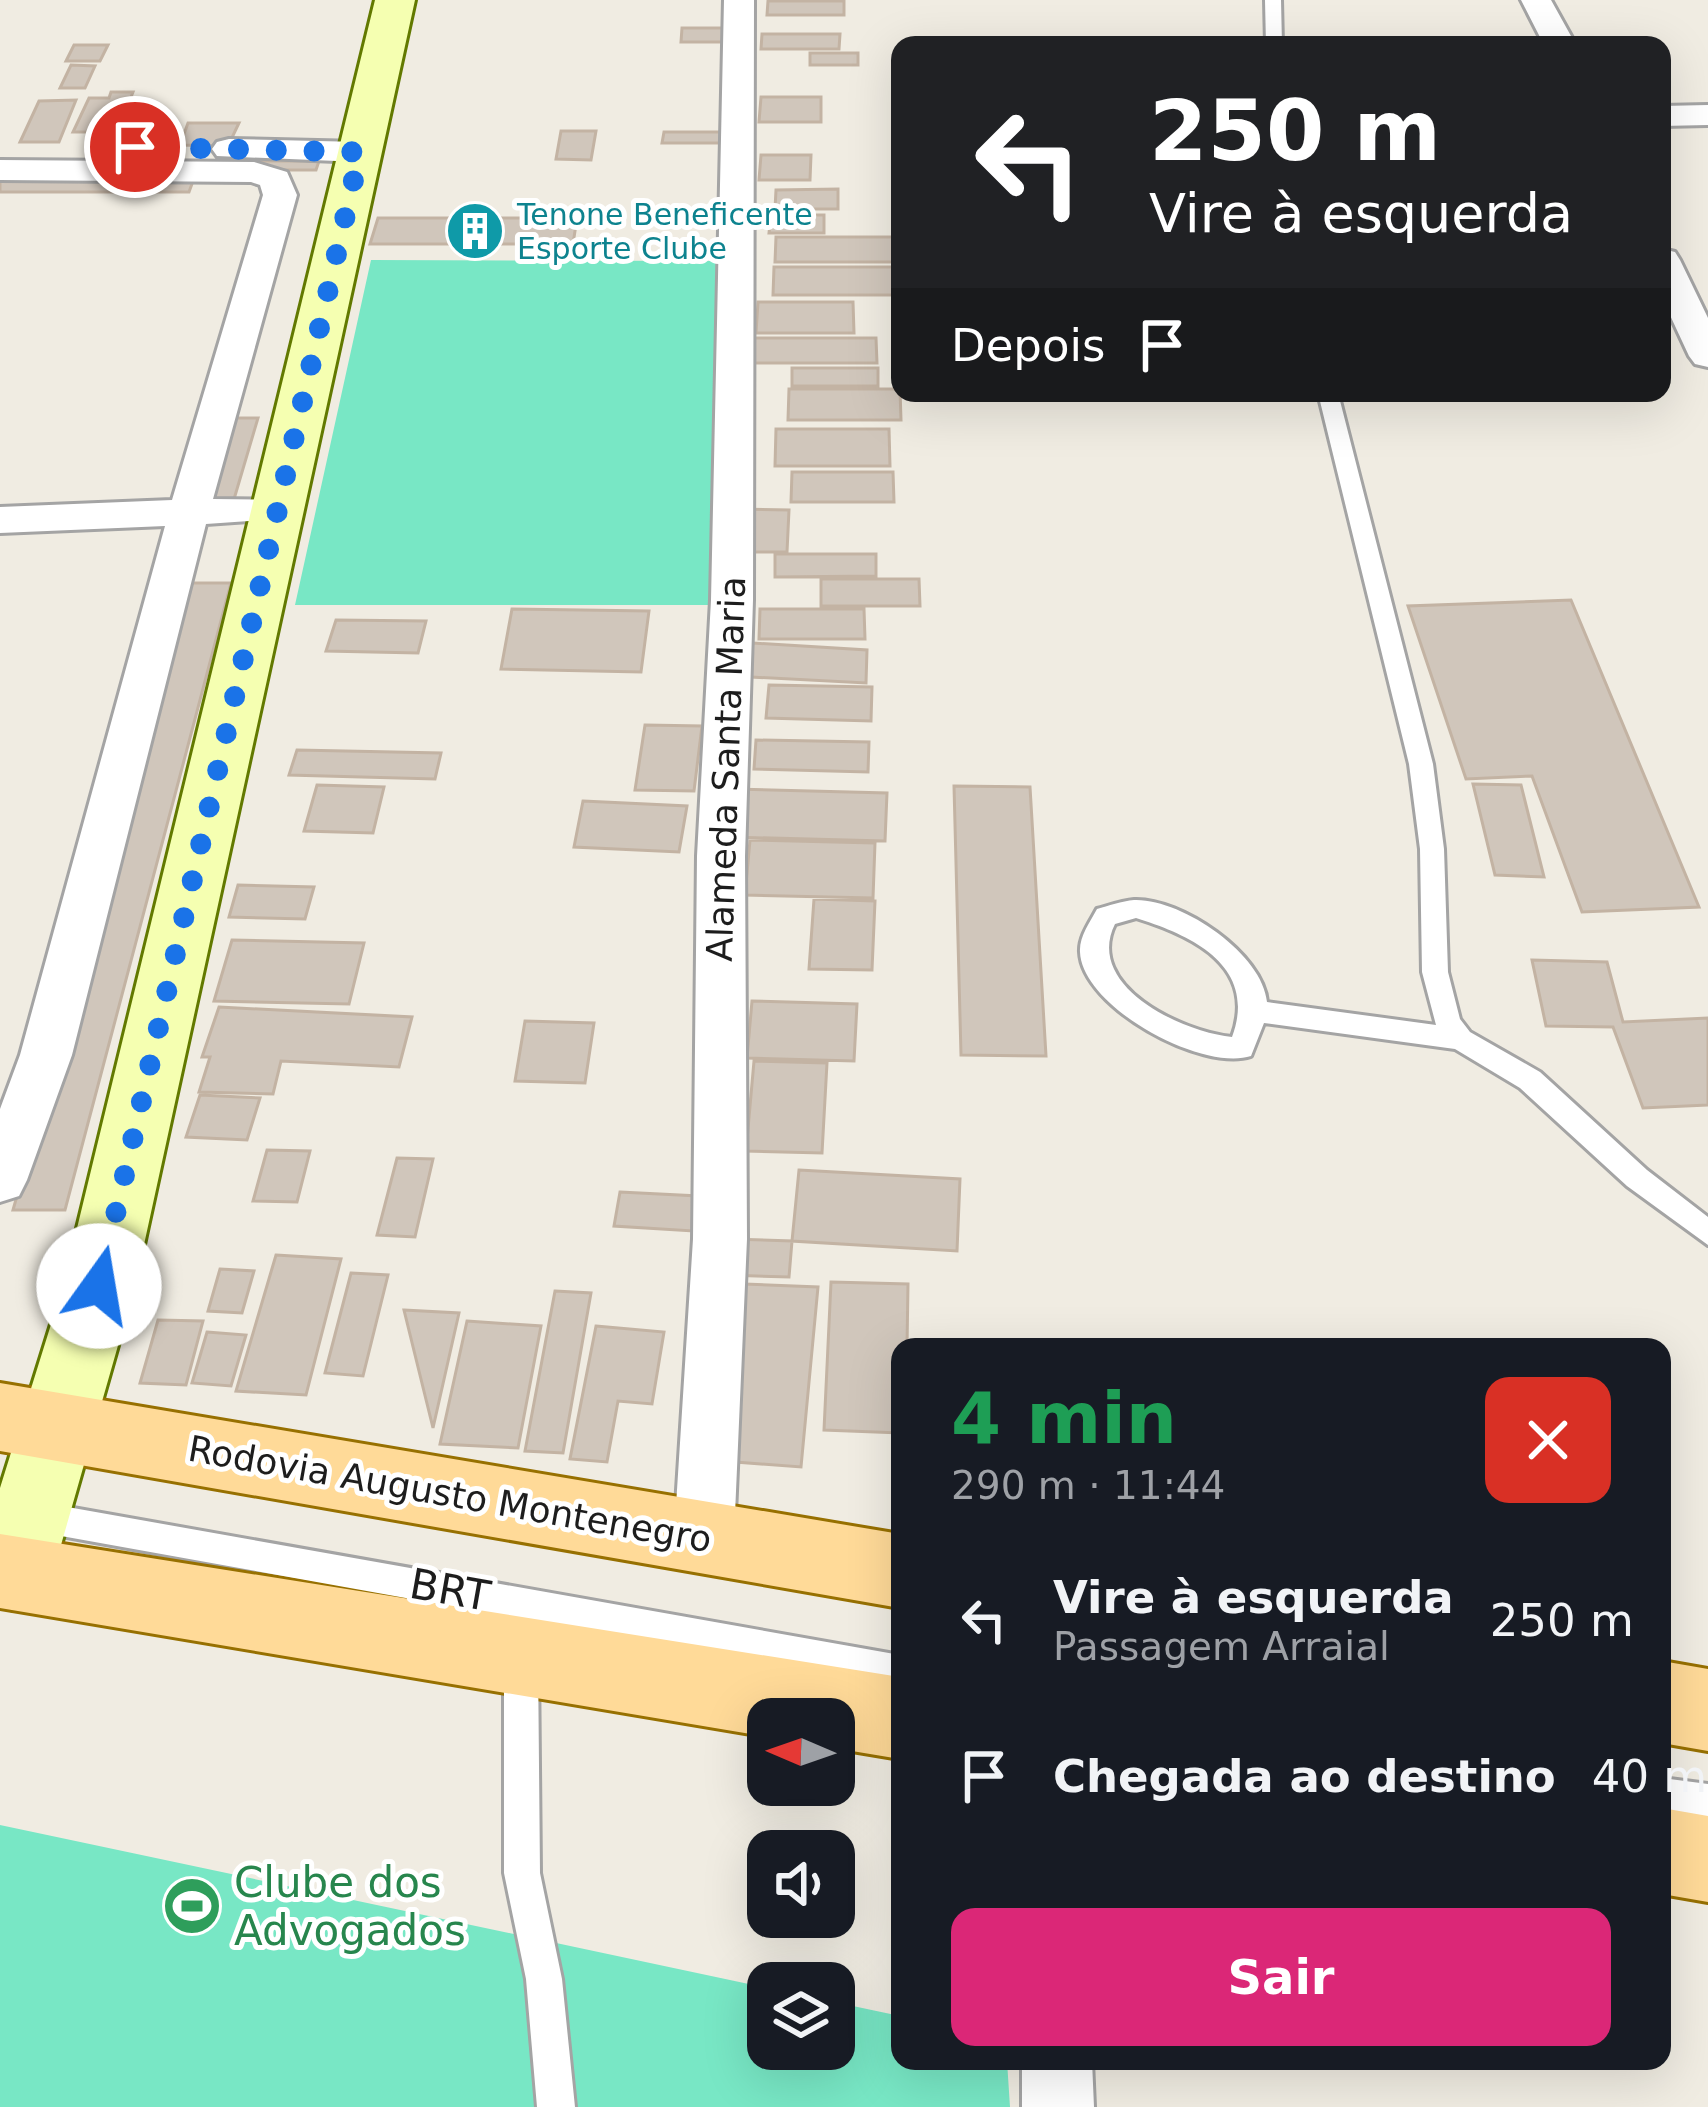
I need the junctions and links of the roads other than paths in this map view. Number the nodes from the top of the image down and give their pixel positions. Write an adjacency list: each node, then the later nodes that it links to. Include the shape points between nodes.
1 (395, 0): 10 (main road)
2 (739, 0): 23 (street, Alameda Santa Maria, via 720,1239)
3 (1273, 0): 5 (lane)
4 (1536, 0): 6 (street)
5 (1274, 36)
6 (1555, 36)
7 (1671, 116): 8 (street)
8 (1708, 116)
9 (0, 144): 10 (street)
10 (360, 152): 15 (main road)
11 (0, 170): 16 (street, via 235,171 278,182)
12 (1671, 279): 13 (street)
13 (1708, 356)
14 (1330, 402): 19 (lane, via 1420,764 1435,972)
15 (275, 509): 16 (street); 22 (main road, via 99,1286)
16 (190, 512): 17 (street); 20 (street, via 46,1055)
17 (0, 520)
18 (1254, 1011): 18 (lane, via 1241,1049 1192,1042 1136,1010 1094,960 1106,916 1136,909 1172,917 1235,961 1250,983); 19 (lane)
19 (1461, 1039): 21 (lane, via 1530,1080)
20 (0, 1180)
21 (1708, 1233)
22 (29, 1422): 23 (main road, Rodovia Augusto Montenegro); 24 (main road)
23 (704, 1537): 25 (main road, Rodovia Augusto Montenegro)
24 (9, 1557): 26 (main road); 27 (lane, BRT)
25 (891, 1568)
26 (521, 1656): 30 (main road); 36 (lane, via 521,1873 544,1979)
27 (891, 1670)
28 (1671, 1704): 29 (main road)
29 (1708, 1710)
30 (891, 1717)
31 (1671, 1796): 32 (lane)
32 (1708, 1802)
33 (1671, 1853): 34 (main road)
34 (1708, 1859)
35 (1058, 2070): 37 (street)
36 (556, 2107)
37 (1058, 2107)

